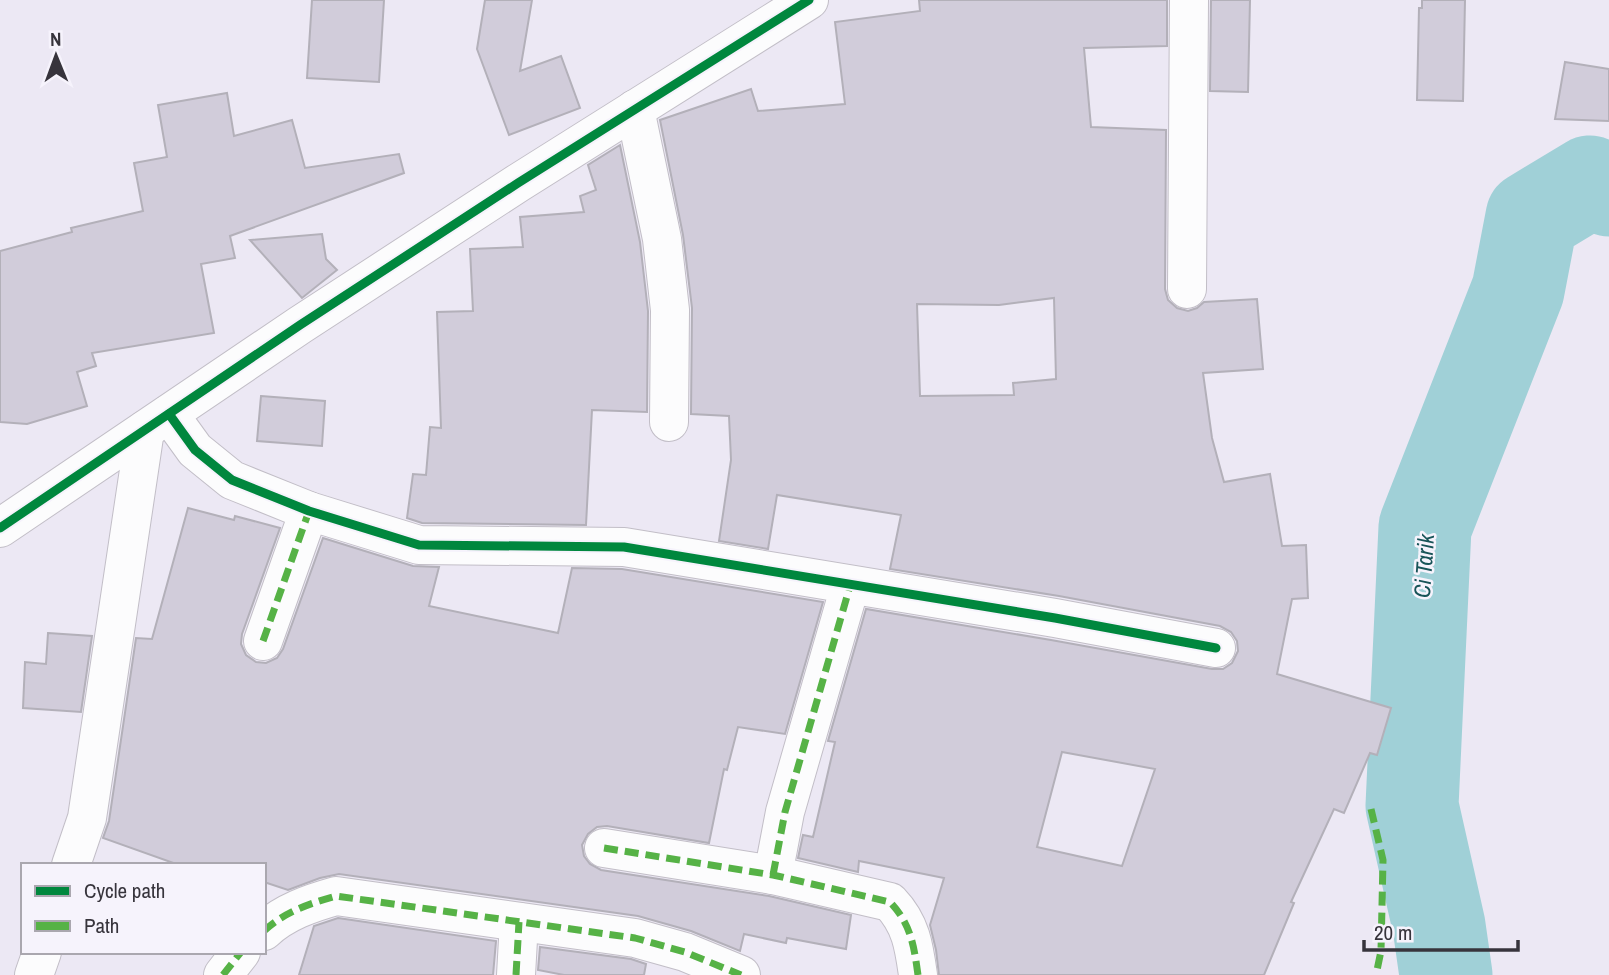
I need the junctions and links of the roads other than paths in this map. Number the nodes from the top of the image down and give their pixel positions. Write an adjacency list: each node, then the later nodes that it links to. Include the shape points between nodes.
1 (809, 0): 3 (street)
2 (1189, 0): 4 (street)
3 (635, 109): 5 (street); 6 (street, via 662,239 669,298)
4 (1187, 289)
5 (157, 422): 7 (street, via 232,480); 8 (street); 13 (street, via 87,818)
6 (669, 422)
7 (309, 511): 9 (street, via 419,545 624,547); 10 (street)
8 (0, 528)
9 (850, 586): 11 (street); 14 (street, via 785,812)
10 (263, 641)
11 (1216, 648)
12 (604, 848): 14 (street)
13 (72, 863)
14 (773, 875): 23 (street, via 890,902 902,915 914,942)
15 (519, 922): 16 (street, via 337,897 309,904); 21 (street); 22 (street, via 635,938)
16 (266, 929)
17 (40, 954): 19 (street)
18 (239, 954): 20 (street)
19 (34, 975)
20 (223, 975)
21 (516, 975)
22 (741, 975)
23 (918, 975)

